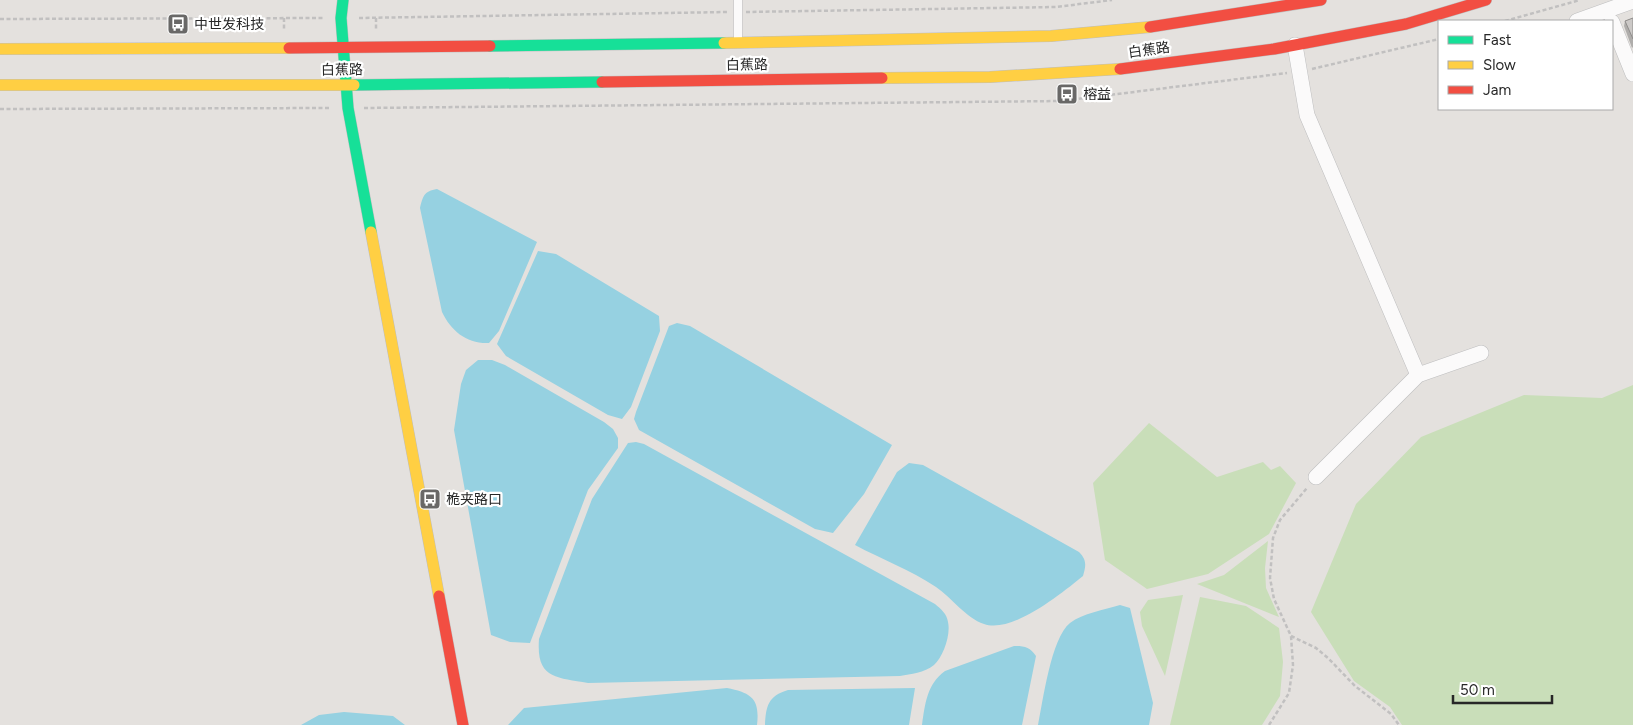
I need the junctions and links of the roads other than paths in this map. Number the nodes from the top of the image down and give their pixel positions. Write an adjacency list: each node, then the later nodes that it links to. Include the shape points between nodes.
1 (343, 0): 12 (main road, via 340,18)
2 (738, 0): 10 (lane)
3 (1321, 0): 10 (main road, 白蕉路, via 1156,26 1051,36)
4 (1486, 0): 7 (main road, 白蕉路)
5 (1633, 1): 6 (street)
6 (1608, 13): 8 (street)
7 (1451, 16): 11 (main road, 白蕉路)
8 (1581, 20)
9 (1613, 25): 14 (street)
10 (738, 44): 12 (main road, 白蕉路)
11 (1295, 45): 15 (main road, 白蕉路, via 1116,70 990,77); 18 (street, via 1307,115)
12 (343, 48): 13 (main road, 白蕉路); 15 (main road)
13 (0, 49)
14 (1633, 74)
15 (346, 85): 16 (main road, 白蕉路); 20 (main road)
16 (0, 86)
17 (1481, 352): 18 (street)
18 (1418, 376): 19 (street)
19 (1316, 477)
20 (463, 725)

